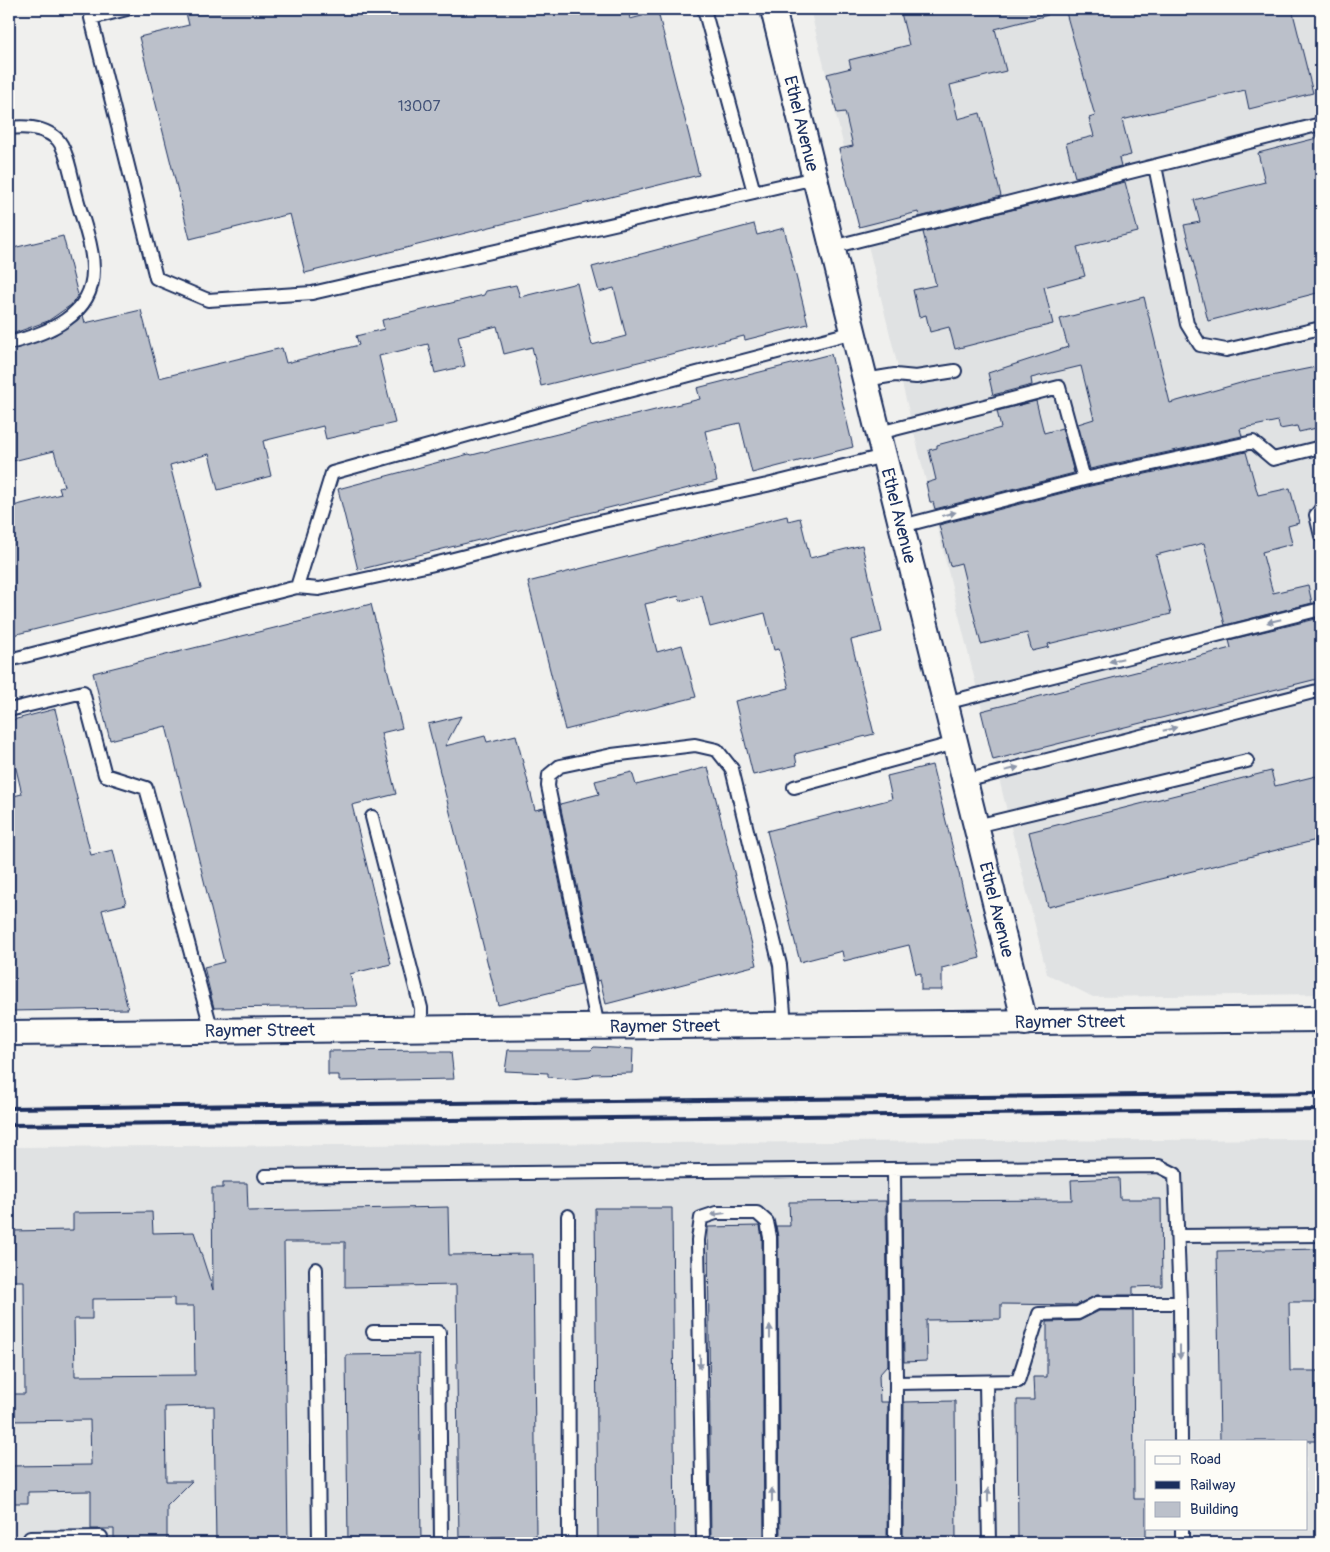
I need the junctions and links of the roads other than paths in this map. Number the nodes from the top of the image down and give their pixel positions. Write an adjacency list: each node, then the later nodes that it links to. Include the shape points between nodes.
1 (127, 9): 4 (lane)
2 (704, 9): 9 (lane)
3 (773, 9): 8 (street, Ethel Avenue)
4 (90, 13): 9 (lane, via 156,278 208,300 312,293)
5 (1321, 124): 7 (lane)
6 (9, 128): 13 (lane, via 43,130 58,139 66,155 93,270 92,287 77,312 44,332)
7 (1155, 166): 10 (lane); 11 (lane, via 1186,324 1200,345 1226,350)
8 (815, 178): 9 (lane); 10 (street, Ethel Avenue)
9 (754, 192)
10 (832, 248): 12 (street, Ethel Avenue)
11 (1321, 328)
12 (854, 332): 15 (street, Ethel Avenue); 23 (lane, via 332,473)
13 (9, 343)
14 (955, 371): 15 (lane)
15 (865, 380): 16 (street, Ethel Avenue)
16 (879, 433): 18 (street, Ethel Avenue); 19 (lane, via 1059,387)
17 (1321, 447): 19 (lane, via 1273,459 1253,442)
18 (884, 456): 21 (street, Ethel Avenue); 23 (lane, via 430,565 319,589)
19 (1084, 479): 21 (lane, one-way to 19)
20 (1321, 509): 22 (lane, via 1316,515)
21 (902, 526): 27 (street, Ethel Avenue)
22 (1321, 536)
23 (297, 587): 25 (lane)
24 (1321, 609): 27 (lane, one-way to 27)
25 (9, 660)
26 (1321, 690): 31 (lane, one-way to 26)
27 (945, 703): 29 (street, Ethel Avenue)
28 (9, 710): 40 (lane, via 83,692 106,775 146,788)
29 (956, 744): 31 (street, Ethel Avenue); 32 (lane)
30 (1247, 762): 34 (lane)
31 (965, 781): 34 (street, Ethel Avenue)
32 (794, 787)
33 (372, 817): 39 (lane, via 421,1008)
34 (976, 826): 36 (street, Ethel Avenue)
35 (1321, 1019): 36 (street, Raymer Street)
36 (1025, 1023): 37 (street, Raymer Street)
37 (786, 1025): 38 (street, Raymer Street); 38 (lane, via 780,965 732,769 716,750 695,745 612,755 560,766 549,775 548,786)
38 (598, 1027): 39 (street, Raymer Street)
39 (422, 1029): 40 (street, Raymer Street)
40 (212, 1030): 41 (street, Raymer Street)
41 (9, 1032)
42 (894, 1170): 43 (lane); 46 (lane, via 1159,1166 1175,1174); 51 (lane)
43 (265, 1176)
44 (568, 1216): 58 (lane)
45 (1321, 1235): 46 (lane)
46 (1178, 1236): 48 (lane)
47 (316, 1269): 56 (lane)
48 (1180, 1303): 50 (lane, via 1096,1303 1078,1313 1039,1314 1018,1381); 52 (lane, one-way to 52)
49 (373, 1332): 57 (lane, via 439,1332)
50 (986, 1382): 51 (lane); 62 (lane, one-way to 50)
51 (896, 1383): 61 (lane)
52 (1181, 1440)
53 (1182, 1530): 63 (lane)
54 (30, 1538): 55 (lane, via 101,1537)
55 (101, 1543)
56 (319, 1543)
57 (441, 1543)
58 (569, 1543)
59 (703, 1543): 60 (lane, one-way to 59, via 770,1237 767,1222 757,1213 716,1213 701,1218 698,1240)
60 (772, 1543)
61 (895, 1543)
62 (989, 1543)
63 (1182, 1543)

